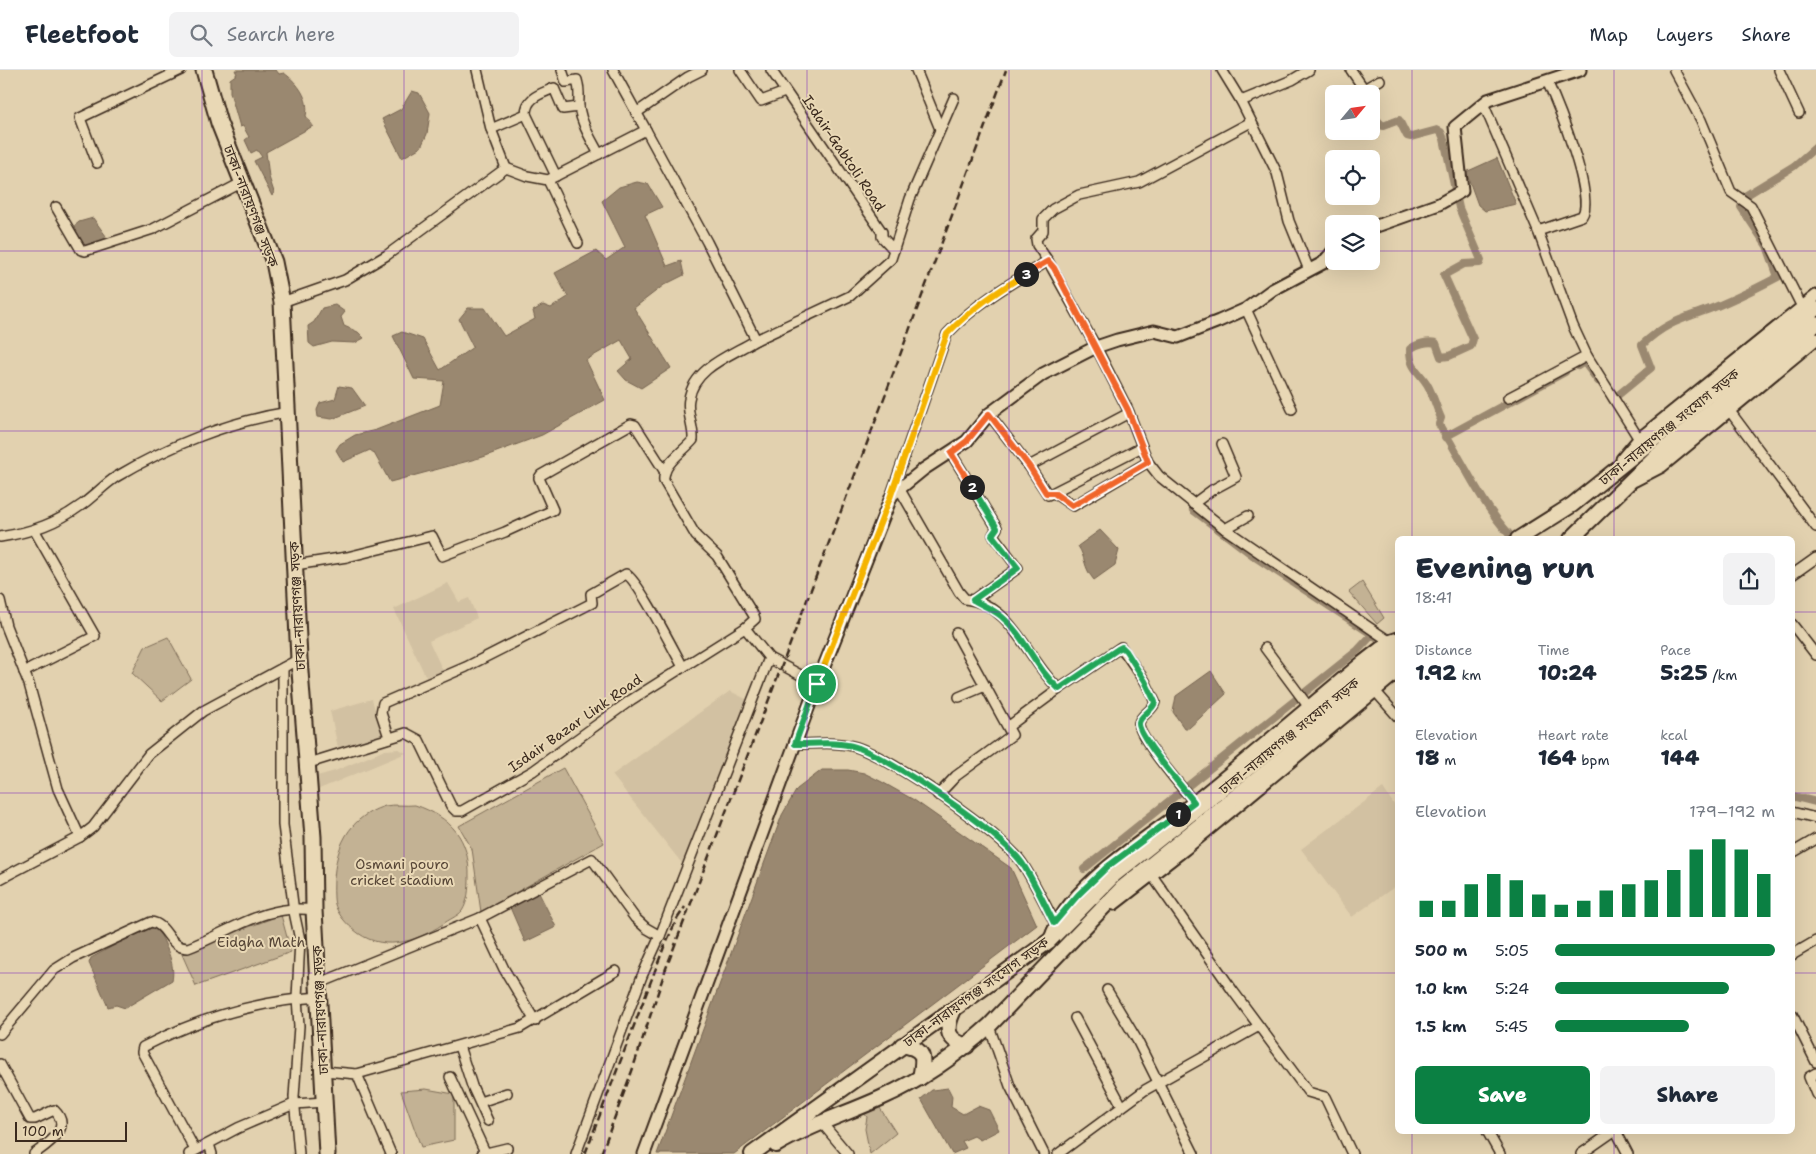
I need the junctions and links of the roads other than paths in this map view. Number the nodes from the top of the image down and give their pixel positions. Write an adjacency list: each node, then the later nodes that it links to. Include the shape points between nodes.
1 (180, 70): 31 (street, via 80,118)
2 (204, 70): 34 (highway, ঢাকা-নারায়ণগঞ্জ সড়ক, via 219,123)
3 (477, 70): 27 (street)
4 (562, 70): 22 (street, via 566,82 577,80 581,92)
5 (613, 70): 23 (street)
6 (702, 70): 23 (street)
7 (740, 70): 18 (street, via 761,101)
8 (771, 70): 18 (street, Isdair-Gabtoli Road)
9 (916, 70): 28 (street)
10 (1222, 70): 20 (street)
11 (1309, 70): 20 (street)
12 (1351, 70): 16 (street, via 1364,89)
13 (1580, 70): 17 (street)
14 (1674, 70): 46 (street, via 1701,120 1731,192 1737,199 1748,203)
15 (1779, 70): 24 (street)
16 (1380, 80)
17 (1548, 81): 21 (street); 37 (street, via 1568,130 1585,208 1582,216)
18 (786, 92): 39 (street, Isdair-Gabtoli Road, via 882,232 882,237)
19 (954, 98): 28 (street)
20 (1241, 101): 26 (street)
21 (1483, 103): 36 (street, via 1455,127 1462,191); 37 (street)
22 (579, 107): 25 (street, via 563,110 554,88 532,98 527,103); 30 (street, via 586,130)
23 (636, 113): 29 (street)
24 (1799, 113)
25 (526, 114): 27 (street); 33 (street)
26 (1251, 122): 40 (street, via 1138,182 1079,195 1053,210 1043,219 1044,231 1036,240); 42 (street, via 1277,173 1289,221)
27 (491, 129): 32 (street)
28 (940, 129): 39 (street, via 910,199)
29 (646, 130): 30 (street); 48 (street)
30 (599, 154): 33 (street)
31 (97, 163)
32 (506, 168): 33 (street, via 527,176); 44 (street, via 387,255 345,280)
33 (552, 178): 38 (street)
34 (243, 182): 35 (street, via 153,228 85,251 81,250); 44 (highway, ঢাকা-নারায়ণগঞ্জ সড়ক, via 274,262)
35 (56, 207)
36 (1380, 225)
37 (1538, 231): 50 (street, via 1560,294)
38 (578, 243)
39 (894, 250): 48 (street, via 891,259 850,296)
40 (1048, 261): 49 (street); 68 (street, via 990,296 947,334)
41 (1325, 261): 42 (street)
42 (1309, 270): 45 (street)
43 (1816, 296): 46 (street)
44 (282, 302): 54 (highway, ঢাকা-নারায়ণগঞ্জ সড়ক)
45 (1246, 309): 49 (street, via 1181,337 1147,331); 52 (street)
46 (1810, 314): 57 (street); 64 (main road, ঢাকা-নারায়ণগঞ্জ সংযোগ সড়ক); 65 (main road, ঢাকা-নারায়ণগঞ্জ সংযোগ সড়ক)
47 (1816, 339): 53 (street)
48 (756, 340): 63 (street, via 697,378 688,401 694,428 693,440)
49 (1096, 347): 55 (street); 56 (street, via 1044,374)
50 (1587, 356): 51 (street); 57 (street)
51 (1508, 398)
52 (1292, 408)
53 (1729, 410): 65 (street, via 1662,466); 72 (street)
54 (289, 412): 74 (street, via 232,424 142,463 115,478 84,503); 80 (highway, ঢাকা-নারায়ণগঞ্জ সড়ক)
55 (1129, 413): 59 (street); 62 (street)
56 (989, 414): 60 (street, via 967,441); 62 (street)
57 (1639, 439): 64 (street)
58 (1222, 444): 69 (street, via 1236,477)
59 (1142, 447): 61 (street); 67 (street)
60 (951, 453): 66 (street); 83 (street, via 997,528 992,535 1018,568)
61 (1148, 462): 67 (street, via 1073,506); 69 (street, via 1159,476)
62 (1029, 466): 67 (street, via 1046,493)
63 (664, 472): 80 (street, via 635,425 631,424 540,475 553,510 505,532 442,556 432,536 347,557); 85 (street, via 664,481 679,510 698,538 716,554 754,616 755,619)
64 (1612, 472): 71 (main road, ঢাকা-নারায়ণগঞ্জ সংযোগ সড়ক, via 1572,505)
65 (1623, 487): 77 (main road, ঢাকা-নারায়ণগঞ্জ সংযোগ সড়ক)
66 (899, 488): 68 (street); 83 (street, via 959,592 965,599)
67 (1054, 493)
68 (890, 498): 98 (street)
69 (1193, 504): 73 (street)
70 (1248, 516): 73 (street)
71 (1544, 521): 75 (main road, ঢাকা-নারায়ণগঞ্জ সংযোগ সড়ক); 76 (main road)
72 (1816, 527)
73 (1225, 529): 88 (street)
74 (35, 531): 78 (street); 96 (street, via 95,636)
75 (1522, 536)
76 (1539, 536)
77 (1574, 536)
78 (0, 537)
79 (1816, 558): 81 (street)
80 (295, 565): 92 (highway, ঢাকা-নারায়ণগঞ্জ সড়ক)
81 (1795, 573)
82 (0, 600): 84 (street)
83 (973, 600): 100 (street, via 1000,615 1016,632 1046,678)
84 (3, 627): 96 (street)
85 (745, 628): 91 (street); 94 (street, Isdair Bazar Link Road)
86 (1795, 628): 90 (street)
87 (956, 633): 99 (street)
88 (1395, 642): 103 (street); 124 (main road, ঢাকা-নারায়ণগঞ্জ সংযোগ সড়ক, via 1315,716 1114,875)
89 (1265, 648): 103 (street)
90 (1816, 655)
91 (769, 658): 98 (street); 123 (street)
92 (299, 659): 95 (street); 108 (highway, ঢাকা-নারায়ণগঞ্জ সড়ক)
93 (1395, 664): 120 (main road, ঢাকা-নারায়ণগঞ্জ সংযোগ সড়ক)
94 (683, 667): 106 (street, Isdair Bazar Link Road, via 631,700 534,771 462,811 451,806 419,740 406,733); 106 (street, via 645,602 641,589 626,574 591,594 592,603 466,667 383,703 381,713)
95 (282, 668): 113 (street, via 202,711 149,754 93,827); 118 (street, via 282,825)
96 (24, 672): 113 (street, via 58,789)
97 (1395, 675): 101 (street)
98 (817, 684): 107 (street)
99 (985, 686): 102 (street); 105 (street)
100 (1059, 689): 105 (street); 110 (street, via 1122,647 1155,702 1153,709 1140,719 1141,732)
101 (1376, 692): 104 (street); 116 (street)
102 (959, 697)
103 (1306, 704): 110 (street)
104 (1395, 714)
105 (1009, 726): 109 (street, via 1011,737 956,776)
106 (388, 737): 108 (street, Isdair Bazar Link Road)
107 (795, 744): 109 (street, via 854,746); 170 (street)
108 (308, 763): 119 (highway, ঢাকা-নারায়ণগঞ্জ সড়ক)
109 (938, 795): 122 (street, via 1000,839 1021,862)
110 (1191, 798): 122 (street, via 1107,867)
111 (1795, 813): 112 (street)
112 (1816, 818)
113 (80, 837): 117 (street)
114 (1816, 839): 115 (street)
115 (1795, 851)
116 (1150, 874): 120 (street, via 1114,904); 136 (street)
117 (0, 879)
118 (294, 907): 119 (street); 130 (street, via 300,940); 137 (street, via 258,916 188,948 176,944 161,926 152,922 54,970)
119 (314, 910): 128 (highway, ঢাকা-নারায়ণগঞ্জ সড়ক)
120 (1098, 910): 135 (main road, ঢাকা-নারায়ণগঞ্জ সংযোগ সড়ক)
121 (480, 918): 123 (street, via 592,859 635,918); 128 (street); 133 (street, via 504,969)
122 (1054, 923): 124 (street)
123 (660, 936): 169 (street)
124 (1049, 941): 131 (main road, ঢাকা-নারায়ণগঞ্জ সংযোগ সড়ক)
125 (1816, 941): 126 (street)
126 (1795, 953)
127 (616, 970): 133 (street)
128 (320, 990): 130 (street); 143 (highway, ঢাকা-নারায়ণগঞ্জ সড়ক)
129 (1107, 990): 148 (street)
130 (297, 998): 153 (street, via 299,1026); 162 (street, via 212,1017 143,1047 142,1052)
131 (953, 1012): 138 (main road, ঢাকা-নারায়ণগঞ্জ সংযোগ সড়ক); 140 (main road, via 947,1026 949,1036)
132 (1075, 1018): 154 (street)
133 (535, 1020): 139 (street, via 520,1028)
134 (1795, 1020): 141 (street)
135 (989, 1026): 140 (main road, ঢাকা-নারায়ণগঞ্জ সংযোগ সড়ক); 174 (street, via 1010,1086)
136 (1259, 1026): 148 (street); 177 (street, via 1308,1092 1325,1097)
137 (0, 1034)
138 (902, 1045): 147 (main road, via 913,1046 921,1054); 171 (main road, ঢাকা-নারায়ণগঞ্জ সংযোগ সড়ক)
139 (459, 1046): 145 (street); 152 (street)
140 (967, 1046): 147 (main road, ঢাকা-নারায়ণগঞ্জ সংযোগ সড়ক)
141 (1816, 1062)
142 (0, 1064): 164 (street, via 30,1118 35,1119 54,1110 61,1122 58,1134)
143 (324, 1071): 145 (street); 151 (highway, ঢাকা-নারায়ণগঞ্জ সড়ক)
144 (1816, 1073): 150 (street, via 1809,1077)
145 (357, 1074): 168 (street)
146 (450, 1077): 163 (street)
147 (920, 1078): 156 (main road, ঢাকা-নারায়ণগঞ্জ সংযোগ সড়ক, via 852,1111)
148 (1159, 1082): 154 (street); 176 (street)
149 (507, 1093): 152 (street)
150 (1816, 1094)
151 (325, 1102): 153 (street); 167 (highway, ঢাকা-নারায়ণগঞ্জ সড়ক)
152 (480, 1102): 155 (street)
153 (294, 1104): 160 (street); 166 (street)
154 (1122, 1106): 175 (street)
155 (488, 1121)
156 (821, 1122): 172 (main road, ঢাকা-নারায়ণগঞ্জ সংযোগ সড়ক); 173 (street)
157 (1489, 1134): 178 (street)
158 (1611, 1134): 179 (street)
159 (1617, 1134): 180 (street)
160 (209, 1144): 162 (street); 165 (street)
161 (507, 1148): 163 (street)
162 (192, 1152)
163 (484, 1153)
164 (34, 1154)
165 (212, 1154)
166 (299, 1154)
167 (327, 1154)
168 (391, 1154)
169 (576, 1154)
170 (644, 1154)
171 (752, 1154)
172 (766, 1154)
173 (848, 1154)
174 (1044, 1154)
175 (1058, 1154)
176 (1194, 1154)
177 (1352, 1154)
178 (1500, 1154)
179 (1581, 1154)
180 (1628, 1154)

